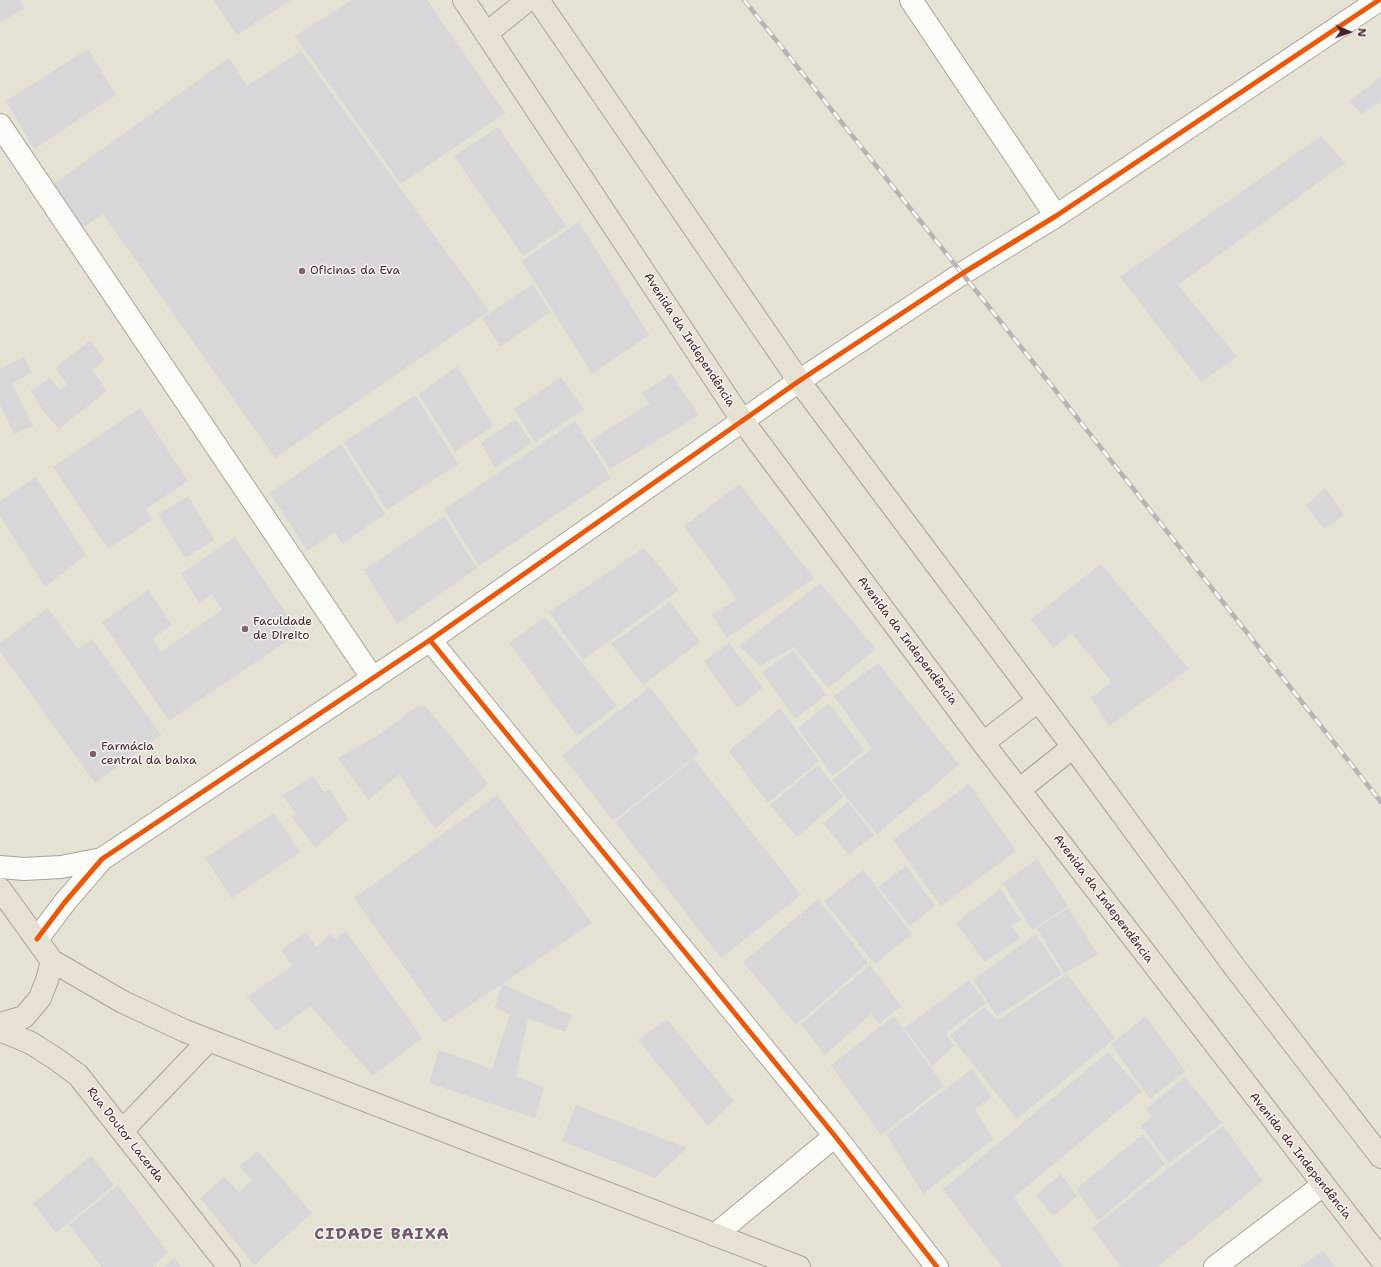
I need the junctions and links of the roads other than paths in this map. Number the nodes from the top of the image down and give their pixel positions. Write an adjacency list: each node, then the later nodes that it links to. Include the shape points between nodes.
1 (464, 0): 6 (main road, Avenida da Independência)
2 (528, 0): 6 (main road)
3 (538, 0): 9 (main road)
4 (912, 0): 8 (street)
5 (1379, 0): 8 (street)
6 (487, 33): 10 (main road, Avenida da Independência)
7 (0, 125): 12 (street)
8 (1056, 216): 9 (street)
9 (799, 381): 10 (street); 13 (main road)
10 (742, 420): 11 (street); 14 (main road, Avenida da Independência)
11 (430, 640): 12 (street); 26 (street)
12 (373, 678): 17 (street)
13 (1038, 701): 14 (main road); 15 (main road)
14 (983, 743): 16 (main road, Avenida da Independência)
15 (1073, 747): 16 (main road); 27 (main road, via 1233,965)
16 (1019, 790): 28 (main road, Avenida da Independência)
17 (102, 859): 18 (street, via 53,867); 20 (street)
18 (0, 867)
19 (0, 889): 20 (main road)
20 (37, 939): 21 (main road)
21 (52, 961): 22 (main road, via 40,998 24,1017); 24 (main road, via 123,1002)
22 (0, 1024)
23 (0, 1030): 25 (main road, Rua Doutor Lacerda, via 31,1043 78,1076)
24 (209, 1040): 25 (main road); 29 (main road)
25 (122, 1131): 31 (main road, Rua Doutor Lacerda)
26 (835, 1136): 29 (street); 33 (street)
27 (1381, 1157)
28 (1323, 1186): 30 (main road, Avenida da Independência); 34 (street)
29 (715, 1235): 32 (main road)
30 (1381, 1259)
31 (228, 1267)
32 (799, 1267)
33 (937, 1267)
34 (1215, 1267)

